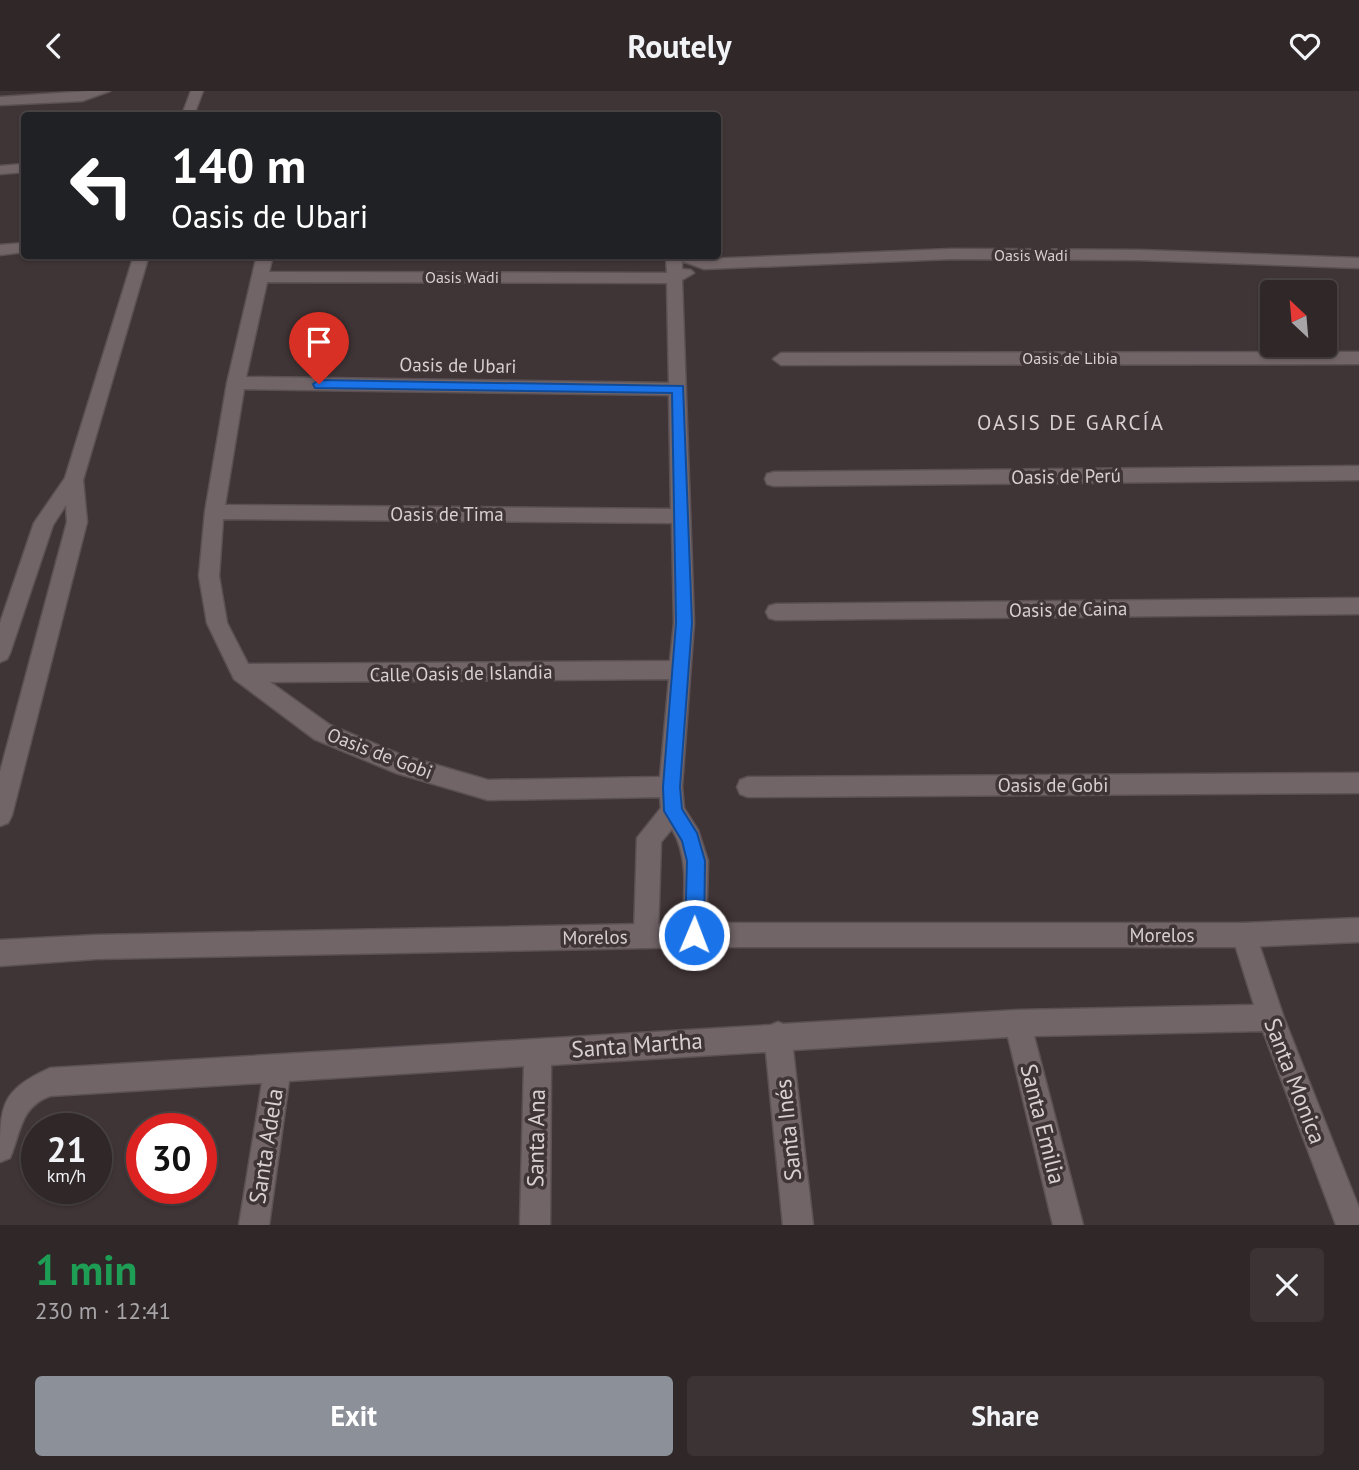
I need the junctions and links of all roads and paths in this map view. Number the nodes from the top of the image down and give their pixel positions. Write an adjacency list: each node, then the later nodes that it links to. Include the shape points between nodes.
1 (197, 91): 4 (street)
2 (99, 93): 3 (street)
3 (0, 101)
4 (189, 112)
5 (21, 168): 6 (street)
6 (0, 170)
7 (21, 248): 8 (street)
8 (0, 250)
9 (141, 259): 23 (street)
10 (264, 259): 15 (street, Oasis de Gobi)
11 (674, 259): 16 (street)
12 (691, 259): 14 (street, Oasis Wadi)
13 (1359, 263): 14 (street, Oasis Wadi, via 951,254)
14 (704, 264): 16 (street, Oasis Wadi)
15 (259, 277): 16 (street, Oasis Wadi); 19 (street, Oasis de Gobi)
16 (675, 278): 20 (street)
17 (1359, 358): 18 (street, Oasis de Libia)
18 (781, 359)
19 (236, 383): 20 (street, Oasis de Ubari); 24 (street, Oasis de Gobi)
20 (678, 389): 25 (street)
21 (1359, 473): 22 (street, Oasis de Perú)
22 (774, 479)
23 (74, 480): 28 (street, via 44,523); 34 (street, via 78,522)
24 (214, 512): 25 (street, Oasis de Tima); 30 (street, Oasis de Gobi, via 209,576 217,623)
25 (680, 516): 29 (street, via 684,623)
26 (1359, 606): 27 (street, Oasis de Caina)
27 (776, 612)
28 (0, 653)
29 (680, 670): 30 (street, Calle Oasis de Islandia); 33 (street)
30 (242, 673): 33 (street, Oasis de Gobi, via 322,732 396,763 488,790)
31 (1359, 783): 32 (street, Oasis de Gobi)
32 (748, 787)
33 (672, 799): 36 (street, via 696,861); 38 (street, via 649,838)
34 (0, 815)
35 (1359, 930): 37 (street, Morelos)
36 (694, 935): 37 (street, Morelos); 38 (street, Morelos)
37 (1244, 935): 40 (street, Santa Monica)
38 (646, 936): 39 (street, Morelos)
39 (0, 953)
40 (1271, 1018): 41 (street, Santa Martha); 50 (street, Santa Monica)
41 (1018, 1023): 42 (street, Santa Martha); 49 (street, Santa Emilia)
42 (778, 1035): 43 (street, Santa Martha); 48 (street, Santa Inés)
43 (538, 1051): 44 (street, Santa Martha); 47 (street, Santa Ana)
44 (278, 1066): 45 (street, Santa Martha, via 50,1082 20,1095); 46 (street, Santa Adela)
45 (0, 1148)
46 (254, 1225)
47 (534, 1225)
48 (797, 1225)
49 (1068, 1225)
50 (1350, 1225)

